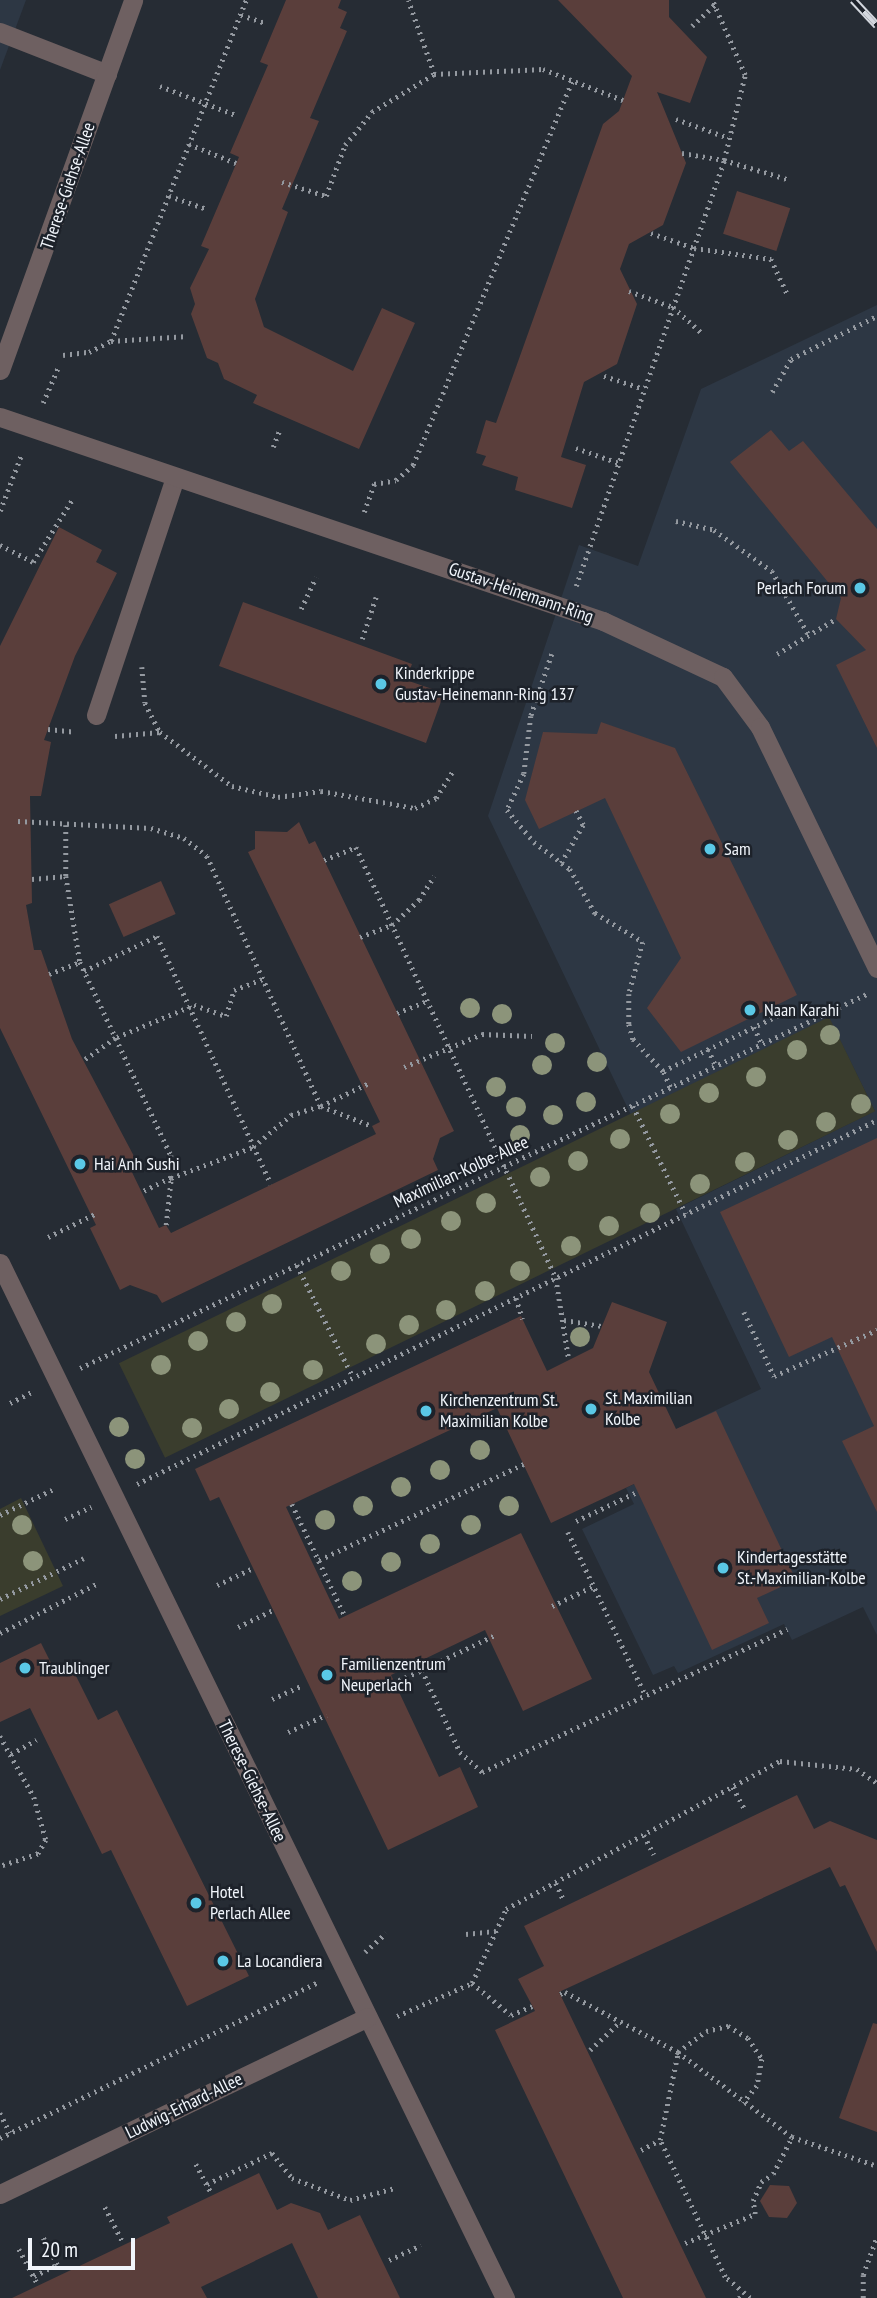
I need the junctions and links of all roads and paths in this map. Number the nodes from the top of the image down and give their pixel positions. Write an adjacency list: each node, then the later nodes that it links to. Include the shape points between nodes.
1 (133, 0): 9 (street, Therese-Giehse-Allee)
2 (246, 0): 5 (path)
3 (408, 0): 10 (path)
4 (714, 2): 7 (path); 17 (path, via 746,75)
5 (241, 15): 6 (path); 14 (path)
6 (267, 23)
7 (692, 26)
8 (0, 32): 9 (street)
9 (107, 74): 36 (street, Therese-Giehse-Allee)
10 (434, 74): 11 (path, via 543,69); 23 (path, via 372,112 345,145 326,196)
11 (572, 82): 13 (path); 48 (path, via 413,465 396,480 374,484)
12 (160, 86): 14 (path)
13 (623, 100)
14 (206, 103): 15 (path); 18 (path)
15 (236, 115)
16 (676, 119): 17 (path)
17 (729, 138): 20 (path)
18 (190, 144): 21 (path); 24 (path)
19 (682, 153): 20 (path)
20 (724, 160): 22 (path); 27 (path)
21 (236, 163)
22 (787, 179)
23 (282, 182)
24 (169, 196): 25 (path); 34 (path)
25 (206, 209)
26 (651, 233): 27 (path)
27 (694, 248): 29 (path, via 771,259); 30 (path)
28 (629, 291): 30 (path)
29 (787, 293)
30 (673, 307): 32 (path); 38 (path)
31 (877, 316): 39 (path, via 791,359)
32 (701, 332)
33 (188, 336): 34 (path)
34 (111, 341): 35 (path, via 89,352)
35 (63, 355)
36 (0, 370)
37 (604, 376): 38 (path)
38 (644, 390): 44 (path)
39 (772, 392)
40 (0, 417): 45 (street, Gustav-Heinemann-Ring)
41 (280, 429): 42 (path)
42 (273, 447)
43 (576, 448): 44 (path)
44 (619, 463): 53 (path)
45 (175, 477): 48 (street, Gustav-Heinemann-Ring); 60 (street)
46 (72, 500): 49 (path, via 33,562)
47 (676, 521): 55 (path, via 714,530 772,571)
48 (354, 537): 53 (street, Gustav-Heinemann-Ring)
49 (0, 545)
50 (316, 577): 52 (path)
51 (376, 597): 56 (path)
52 (301, 609)
53 (567, 609): 73 (street, Gustav-Heinemann-Ring, via 637,634 723,677 760,727)
54 (836, 619): 55 (path)
55 (809, 635): 58 (path)
56 (362, 639)
57 (552, 654): 66 (path, via 531,716 524,774 507,810)
58 (777, 654)
59 (141, 662): 61 (path, via 145,703 160,732 232,786 278,797 321,791 415,808 436,798)
60 (96, 715)
61 (454, 769)
62 (576, 811): 66 (path, via 583,825)
63 (18, 821): 64 (path)
64 (66, 825): 67 (path); 76 (path, via 151,828 184,838 207,856)
65 (324, 860): 70 (path, via 356,847)
66 (561, 863): 91 (path, via 596,913 643,942 629,994 629,1024 633,1039)
67 (66, 876): 69 (path); 72 (path)
68 (434, 876): 70 (path, via 419,900)
69 (32, 879)
70 (392, 925): 71 (path); 78 (path)
71 (360, 937)
72 (80, 962): 74 (path); 75 (path)
73 (877, 968)
74 (84, 971): 79 (path, via 157,936); 84 (path)
75 (49, 974)
76 (263, 979): 79 (path, via 234,989 226,1016); 94 (path)
77 (877, 989): 85 (path, Maximilian-Kolbe-Allee)
78 (427, 1001): 80 (path); 86 (path)
79 (189, 1007): 84 (path); 98 (path)
80 (397, 1013)
81 (783, 1013): 82 (path)
82 (754, 1027): 85 (path); 87 (path)
83 (532, 1036): 86 (path, via 482,1034)
84 (117, 1038): 88 (path); 100 (path, via 171,1155)
85 (762, 1044): 90 (path, Maximilian-Kolbe-Allee)
86 (448, 1046): 89 (path); 99 (path)
87 (708, 1049): 90 (path); 91 (path)
88 (85, 1059)
89 (404, 1066)
90 (716, 1066): 93 (path, Maximilian-Kolbe-Allee)
91 (663, 1071): 93 (path)
92 (371, 1082): 94 (path)
93 (670, 1087): 95 (path, Maximilian-Kolbe-Allee)
94 (321, 1106): 97 (path); 98 (path, via 292,1115)
95 (633, 1106): 99 (path, Maximilian-Kolbe-Allee); 104 (path)
96 (877, 1120): 104 (path)
97 (372, 1126)
98 (253, 1147): 100 (path); 101 (path)
99 (504, 1167): 108 (path, Maximilian-Kolbe-Allee); 109 (path)
100 (171, 1178): 102 (path); 105 (path)
101 (271, 1184)
102 (142, 1192)
103 (97, 1213): 106 (path)
104 (686, 1214): 109 (path)
105 (166, 1225)
106 (48, 1237)
107 (0, 1263): 118 (street, Therese-Giehse-Allee)
108 (298, 1265): 117 (path); 118 (path, Maximilian-Kolbe-Allee)
109 (556, 1278): 110 (path); 113 (path)
110 (516, 1297): 112 (path); 117 (path)
111 (744, 1312): 115 (path, via 775,1376)
112 (523, 1320)
113 (564, 1320): 114 (path); 116 (path)
114 (603, 1326)
115 (877, 1330)
116 (569, 1360)
117 (353, 1377): 122 (path)
118 (56, 1380): 122 (street, Therese-Giehse-Allee)
119 (524, 1464): 130 (path)
120 (52, 1490): 124 (path)
121 (637, 1492): 125 (path)
122 (113, 1496): 170 (street, Therese-Giehse-Allee)
123 (292, 1504): 127 (path)
124 (0, 1515)
125 (576, 1521)
126 (569, 1531): 135 (path)
127 (310, 1541): 128 (path); 130 (path)
128 (303, 1544)
129 (84, 1558): 137 (path)
130 (319, 1560): 133 (path)
131 (253, 1568): 134 (path)
132 (96, 1584): 143 (path)
133 (330, 1584): 136 (path); 140 (path)
134 (217, 1585)
135 (594, 1586): 138 (path); 148 (path)
136 (324, 1587)
137 (0, 1599)
138 (552, 1606)
139 (273, 1610): 141 (path)
140 (345, 1616)
141 (237, 1627)
142 (787, 1629): 148 (path)
143 (0, 1633)
144 (495, 1635): 145 (path)
145 (422, 1670): 147 (path); 148 (path, via 460,1752 482,1772)
146 (303, 1685): 149 (path)
147 (386, 1686)
148 (645, 1694)
149 (272, 1699)
150 (326, 1714): 151 (path)
151 (288, 1732)
152 (0, 1736): 154 (path)
153 (36, 1740): 154 (path)
154 (10, 1754): 160 (path, via 34,1797 46,1840 38,1854)
155 (877, 1783): 156 (path, via 857,1769 780,1761)
156 (733, 1787): 157 (path); 158 (path)
157 (744, 1808)
158 (643, 1835): 159 (path); 161 (path)
159 (654, 1855)
160 (0, 1866)
161 (556, 1883): 162 (path); 163 (path, via 506,1909)
162 (563, 1899)
163 (496, 1931): 164 (path); 165 (path)
164 (466, 1934)
165 (472, 1983): 168 (path, via 511,2015); 170 (path)
166 (298, 1991): 175 (path)
167 (560, 1994): 169 (path)
168 (532, 2006)
169 (621, 2021): 171 (path); 172 (path)
170 (370, 2022): 185 (street, Ludwig-Erhard-Allee); 198 (street, Therese-Giehse-Allee)
171 (590, 2050)
172 (678, 2052): 173 (path); 173 (path, via 706,2031 728,2026 748,2038 762,2059 757,2086); 178 (path)
173 (743, 2103): 176 (path)
174 (0, 2113): 175 (path)
175 (10, 2133): 177 (path)
176 (792, 2137): 181 (path); 187 (path, via 773,2174 761,2182 753,2202 755,2214)
177 (0, 2138)
178 (660, 2140): 179 (path); 187 (path)
179 (641, 2150)
180 (196, 2164): 182 (path)
181 (877, 2166)
182 (207, 2184): 183 (path, via 272,2153 292,2178 350,2200); 184 (path)
183 (395, 2188)
184 (211, 2192)
185 (0, 2194)
186 (105, 2207): 190 (path)
187 (704, 2233): 191 (path); 197 (path, via 725,2277)
188 (877, 2236): 201 (path, via 863,2276)
189 (43, 2237): 195 (path, via 57,2265)
190 (123, 2242)
191 (685, 2243)
192 (421, 2245): 194 (path)
193 (19, 2249): 195 (path)
194 (389, 2260)
195 (34, 2276): 196 (path)
196 (38, 2284)
197 (743, 2292): 199 (path); 200 (path)
198 (505, 2298)
199 (739, 2298)
200 (750, 2298)
201 (863, 2298)

